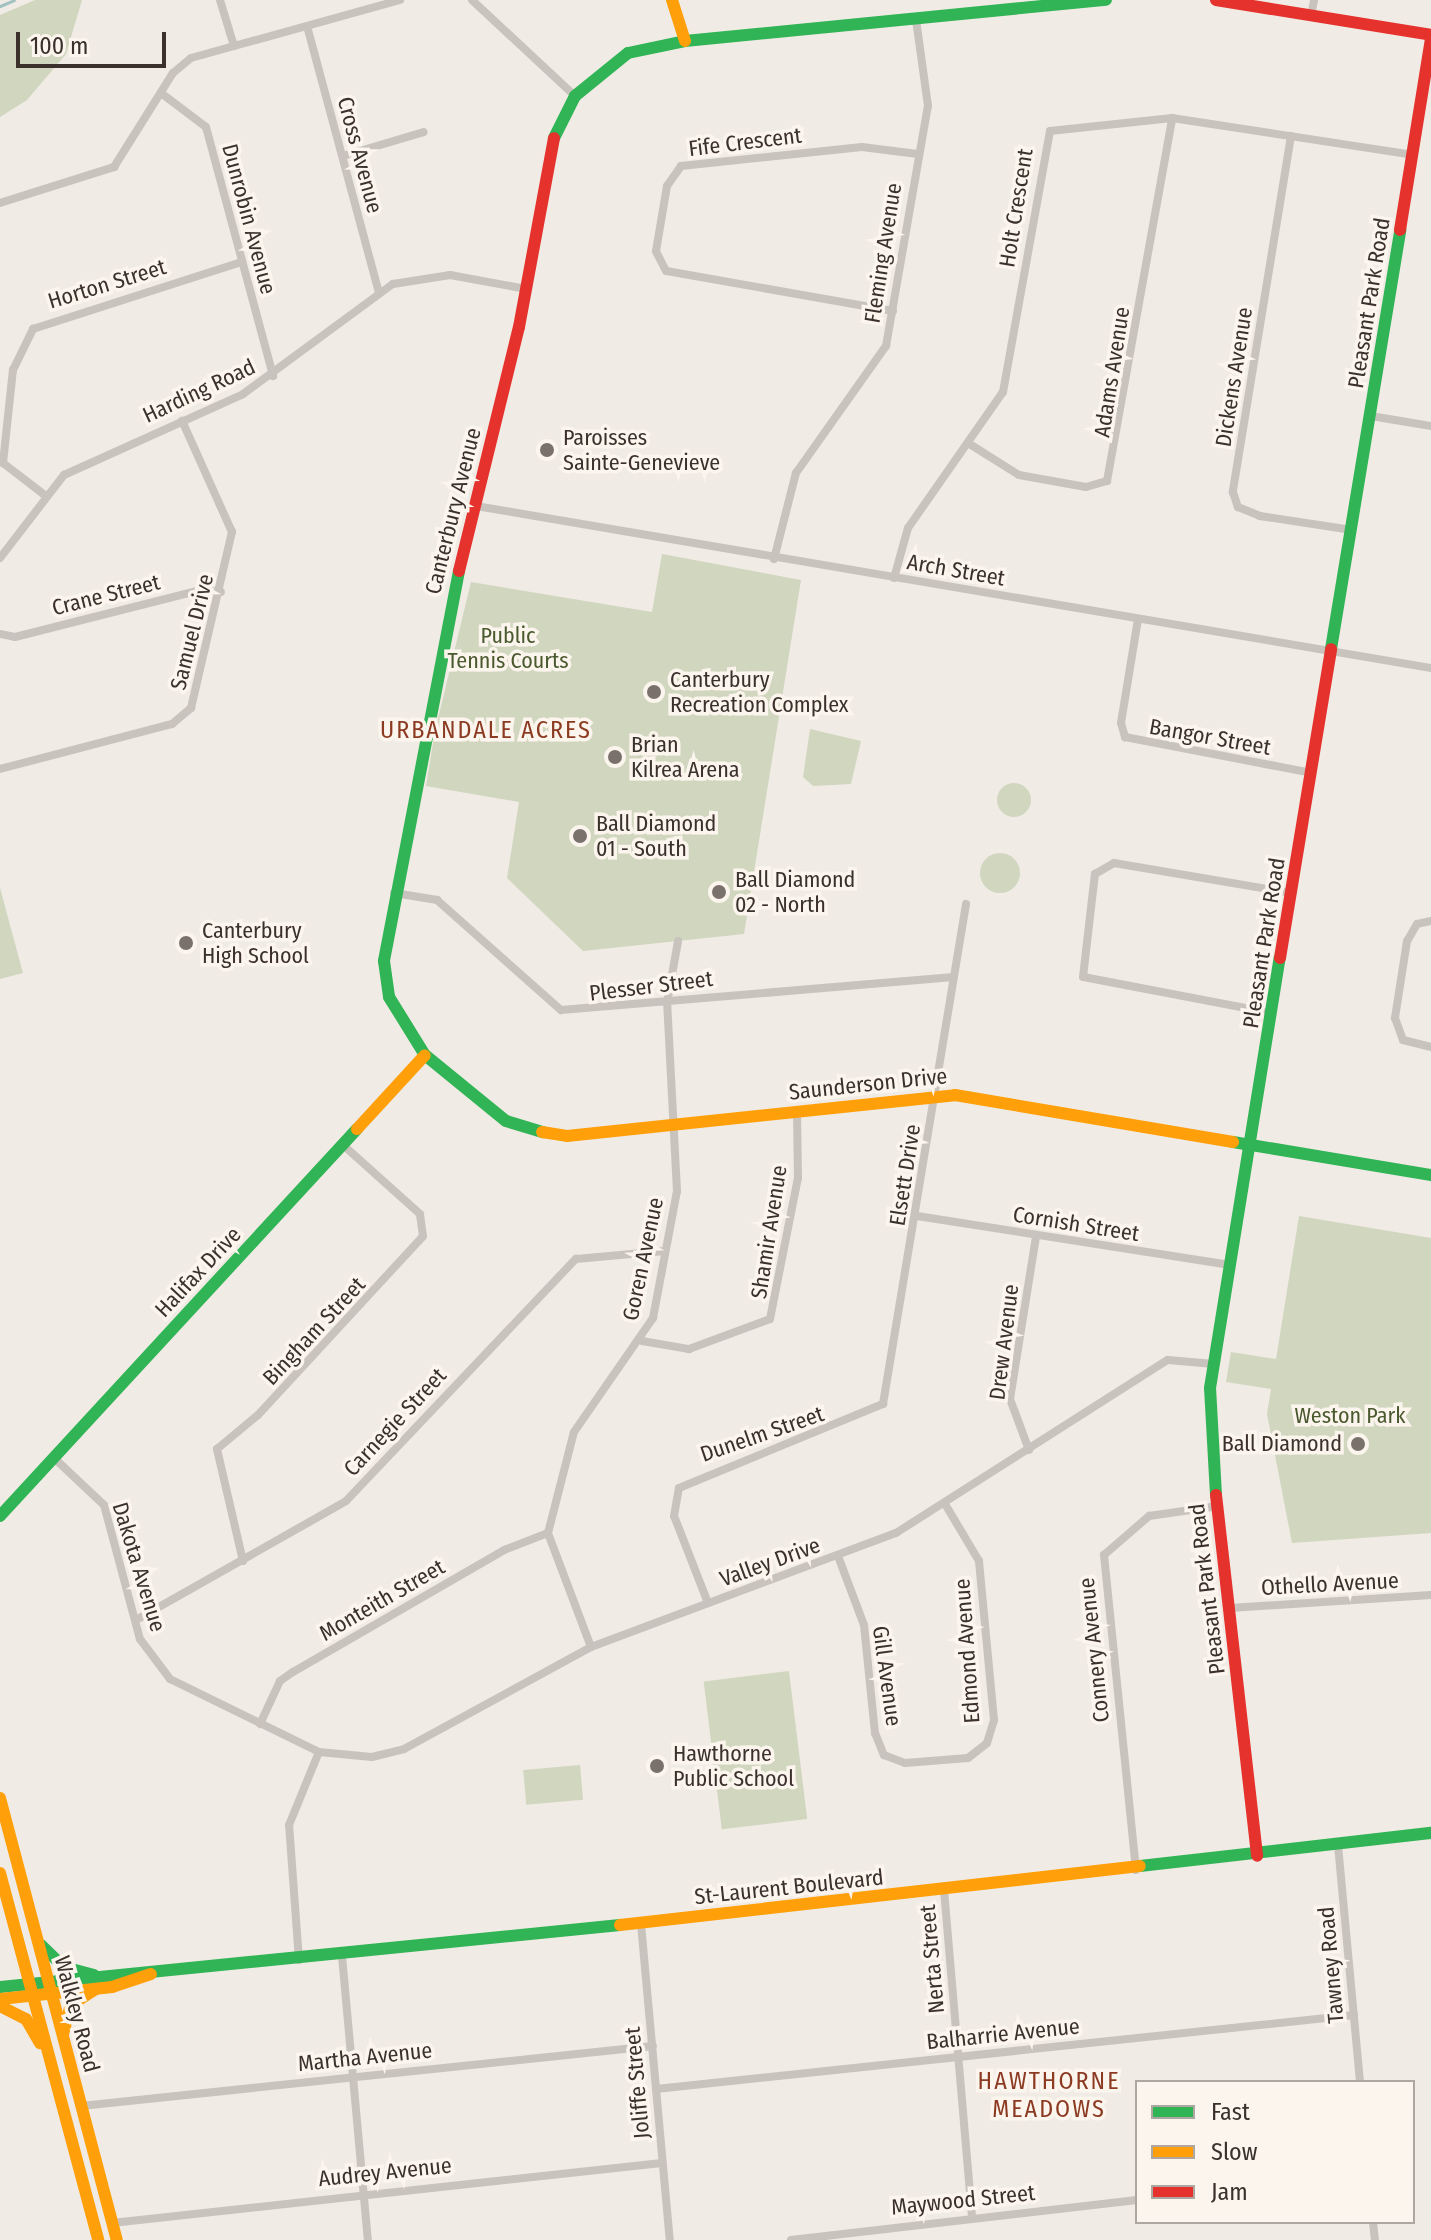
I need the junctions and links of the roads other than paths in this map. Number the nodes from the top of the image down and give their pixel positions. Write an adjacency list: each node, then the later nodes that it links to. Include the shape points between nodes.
1 (220, 0): 13 (street)
2 (400, 0): 10 (street)
3 (472, 0): 15 (street)
4 (672, 0): 12 (street)
5 (1106, 0): 9 (street, Canterbury Avenue)
6 (1216, 0): 8 (street)
7 (1314, 0): 8 (street)
8 (1311, 16): 11 (street)
9 (916, 19): 12 (street, Canterbury Avenue); 19 (street, Fleming Avenue, via 928,106)
10 (307, 26): 13 (street); 21 (street, Cross Avenue)
11 (1431, 37): 20 (street, Pleasant Park Road)
12 (685, 41): 15 (street, Canterbury Avenue, via 628,53)
13 (234, 46): 14 (street, via 191,58)
14 (161, 93): 22 (street, via 114,167 95,179); 23 (street, Dunrobin Avenue, via 206,127)
15 (575, 96): 24 (street, Canterbury Avenue, via 553,140)
16 (1172, 118): 18 (street, Holt Crescent); 31 (street, Holt Crescent, via 1050,131 1003,392); 31 (street, Adams Avenue, via 1107,481 1086,487 1019,475)
17 (424, 132): 21 (street)
18 (1291, 136): 20 (street, Holt Crescent); 34 (street, Dickens Avenue, via 1233,492 1238,507 1260,516)
19 (918, 154): 26 (street, Fleming Avenue); 26 (street, Fife Crescent, via 862,147 681,166 667,186 656,251 666,271)
20 (1413, 155): 28 (street, Pleasant Park Road)
21 (343, 156): 25 (street, Cross Avenue)
22 (0, 203)
23 (242, 262): 27 (street, Dunrobin Avenue); 32 (street, Horton Street, via 33,329 13,370 2,452 3,463)
24 (526, 289): 25 (street, Harding Road, via 450,275); 33 (street, Canterbury Avenue)
25 (379, 293): 27 (street, Harding Road)
26 (893, 311): 36 (street, Fleming Avenue, via 886,346 785,494)
27 (273, 376): 29 (street, Harding Road)
28 (1371, 416): 30 (street); 34 (street, Pleasant Park Road)
29 (182, 421): 32 (street, Harding Road, via 83,462); 38 (street, Samuel Drive, via 232,532)
30 (1431, 426)
31 (968, 443): 37 (street, Holt Crescent, via 908,528)
32 (46, 496): 35 (street, Harding Road)
33 (476, 506): 36 (street, Arch Street); 45 (street, Canterbury Avenue, via 433,676)
34 (1352, 530): 41 (street, Pleasant Park Road)
35 (0, 558)
36 (774, 559): 37 (street, Arch Street)
37 (894, 578): 39 (street, Arch Street)
38 (221, 592): 40 (street, Crane Street, via 201,590 15,637); 43 (street, Samuel Drive, via 184,719)
39 (1138, 619): 41 (street, Arch Street); 44 (street, Bangor Street, via 1121,723 1125,737)
40 (0, 634)
41 (1331, 652): 42 (street, Arch Street); 44 (street, Pleasant Park Road)
42 (1431, 668)
43 (0, 769)
44 (1312, 773): 46 (street, Pleasant Park Road)
45 (393, 892): 51 (street, Plesser Street, via 437,900 561,1010); 54 (street, Canterbury Avenue, via 384,961 389,997)
46 (1292, 893): 52 (street, Pleasant Park Road); 52 (street, via 1114,863 1095,874 1083,977)
47 (966, 904): 50 (street, Elsett Drive)
48 (1431, 921): 53 (street, via 1417,924 1407,941 1396,1031 1403,1040)
49 (678, 941): 51 (street, Goren Avenue)
50 (954, 977): 51 (street, Plesser Street); 55 (street, Elsett Drive)
51 (667, 1003): 57 (street, Goren Avenue)
52 (1272, 1013): 59 (street, Pleasant Park Road)
53 (1431, 1047)
54 (425, 1055): 57 (street, Saunderson Drive, via 506,1121 538,1131 567,1136); 58 (street, Halifax Drive)
55 (936, 1095): 56 (street, Saunderson Drive); 59 (street, Saunderson Drive); 61 (street, Elsett Drive)
56 (797, 1111): 57 (street, Saunderson Drive); 65 (street, Shamir Avenue, via 798,1178 770,1319 689,1349)
57 (672, 1125): 63 (street, Goren Avenue, via 677,1191)
58 (343, 1145): 69 (street, Halifax Drive); 75 (street, Bingham Street, via 420,1214 423,1236 258,1415 217,1449)
59 (1252, 1146): 60 (street, Saunderson Drive); 64 (street, Pleasant Park Road)
60 (1431, 1175)
61 (917, 1216): 62 (street, Cornish Street); 67 (street, Elsett Drive)
62 (1036, 1236): 64 (street, Cornish Street); 68 (street, Drew Avenue, via 1010,1399)
63 (665, 1251): 65 (street, Goren Avenue); 75 (street, Carnegie Street, via 576,1259 562,1268 346,1501)
64 (1230, 1265): 66 (street, Pleasant Park Road)
65 (642, 1341): 73 (street, Goren Avenue, via 574,1432)
66 (1214, 1364): 68 (street, Valley Drive, via 1168,1360); 71 (street, Pleasant Park Road, via 1209,1433)
67 (883, 1404): 77 (street, Dunelm Street, via 679,1488 674,1516)
68 (1029, 1450): 70 (street, Valley Drive)
69 (53, 1457): 72 (street, Halifax Drive); 79 (street, Dakota Avenue, via 104,1505)
70 (945, 1504): 74 (street, Valley Drive); 83 (street, Edmond Avenue, via 979,1561 994,1720 987,1743 968,1758 905,1763)
71 (1218, 1506): 78 (street, Pleasant Park Road); 88 (street, Connery Avenue, via 1149,1516 1104,1555)
72 (0, 1516)
73 (548, 1533): 80 (street); 81 (street, Monteith Street, via 504,1550 293,1672 280,1681)
74 (838, 1556): 77 (street, Valley Drive); 83 (street, Gill Avenue, via 864,1625 875,1733)
75 (243, 1561): 79 (street, Carnegie Street)
76 (1431, 1595): 78 (street, Othello Avenue)
77 (708, 1603): 80 (street, Valley Drive)
78 (1230, 1608): 87 (street, Pleasant Park Road)
79 (136, 1620): 81 (street, Dakota Avenue, via 140,1639 170,1679)
80 (591, 1647): 82 (street, Valley Drive, via 404,1749 372,1757)
81 (260, 1724): 82 (street, Dakota Avenue)
82 (319, 1752): 94 (street, via 288,1835)
83 (884, 1755)
84 (0, 1801): 92 (street, Walkley Road)
85 (1431, 1833): 86 (street, St-Laurent Boulevard)
86 (1338, 1845): 87 (street, St-Laurent Boulevard); 104 (street, Tawney Road)
87 (1257, 1856): 88 (street, St-Laurent Boulevard)
88 (1136, 1870): 90 (street, St-Laurent Boulevard)
89 (0, 1873): 97 (street, Walkley Road)
90 (944, 1890): 91 (street, St-Laurent Boulevard); 107 (street, Nerta Street)
91 (641, 1924): 93 (street, St-Laurent Boulevard); 106 (street, Joliffe Street)
92 (36, 1940): 96 (street, via 53,1960); 99 (street, Walkley Road)
93 (342, 1956): 94 (street, St-Laurent Boulevard); 109 (street)
94 (299, 1960): 95 (street, St-Laurent Boulevard)
95 (151, 1974): 96 (street, St-Laurent Boulevard); 100 (street, St-Laurent Boulevard)
96 (94, 1975): 99 (street, St-Laurent Boulevard)
97 (30, 1981): 98 (street, St-Laurent Boulevard); 99 (street, St-Laurent Boulevard); 101 (street, Walkley Road)
98 (0, 1987)
99 (50, 1987): 100 (street, St-Laurent Boulevard); 101 (street, St-Laurent Boulevard); 105 (street, Walkley Road)
100 (96, 1989): 105 (street, via 71,2005)
101 (34, 1995): 102 (street, St-Laurent Boulevard); 108 (street, Walkley Road)
102 (0, 1999)
103 (0, 2006): 108 (street, via 26,2019)
104 (1354, 2015): 107 (street, Balharrie Avenue); 110 (street, Tawney Road)
105 (62, 2039): 112 (street, Walkley Road)
106 (653, 2046): 109 (street, Martha Avenue); 111 (street, Joliffe Street)
107 (959, 2057): 111 (street, Balharrie Avenue); 116 (street, Nerta Street)
108 (52, 2064): 119 (street, Walkley Road)
109 (354, 2076): 112 (street, Martha Avenue); 114 (street)
110 (1360, 2080)
111 (656, 2089): 113 (street, Joliffe Street)
112 (81, 2106): 117 (street, Walkley Road)
113 (662, 2163): 114 (street, Audrey Avenue); 122 (street, Joliffe Street)
114 (364, 2192): 117 (street, Audrey Avenue); 121 (street)
115 (1135, 2200): 116 (street, Maywood Street)
116 (972, 2217): 118 (street, Maywood Street)
117 (112, 2223): 120 (street, Walkley Road)
118 (792, 2238)
119 (98, 2240)
120 (117, 2240)
121 (368, 2240)
122 (670, 2240)

